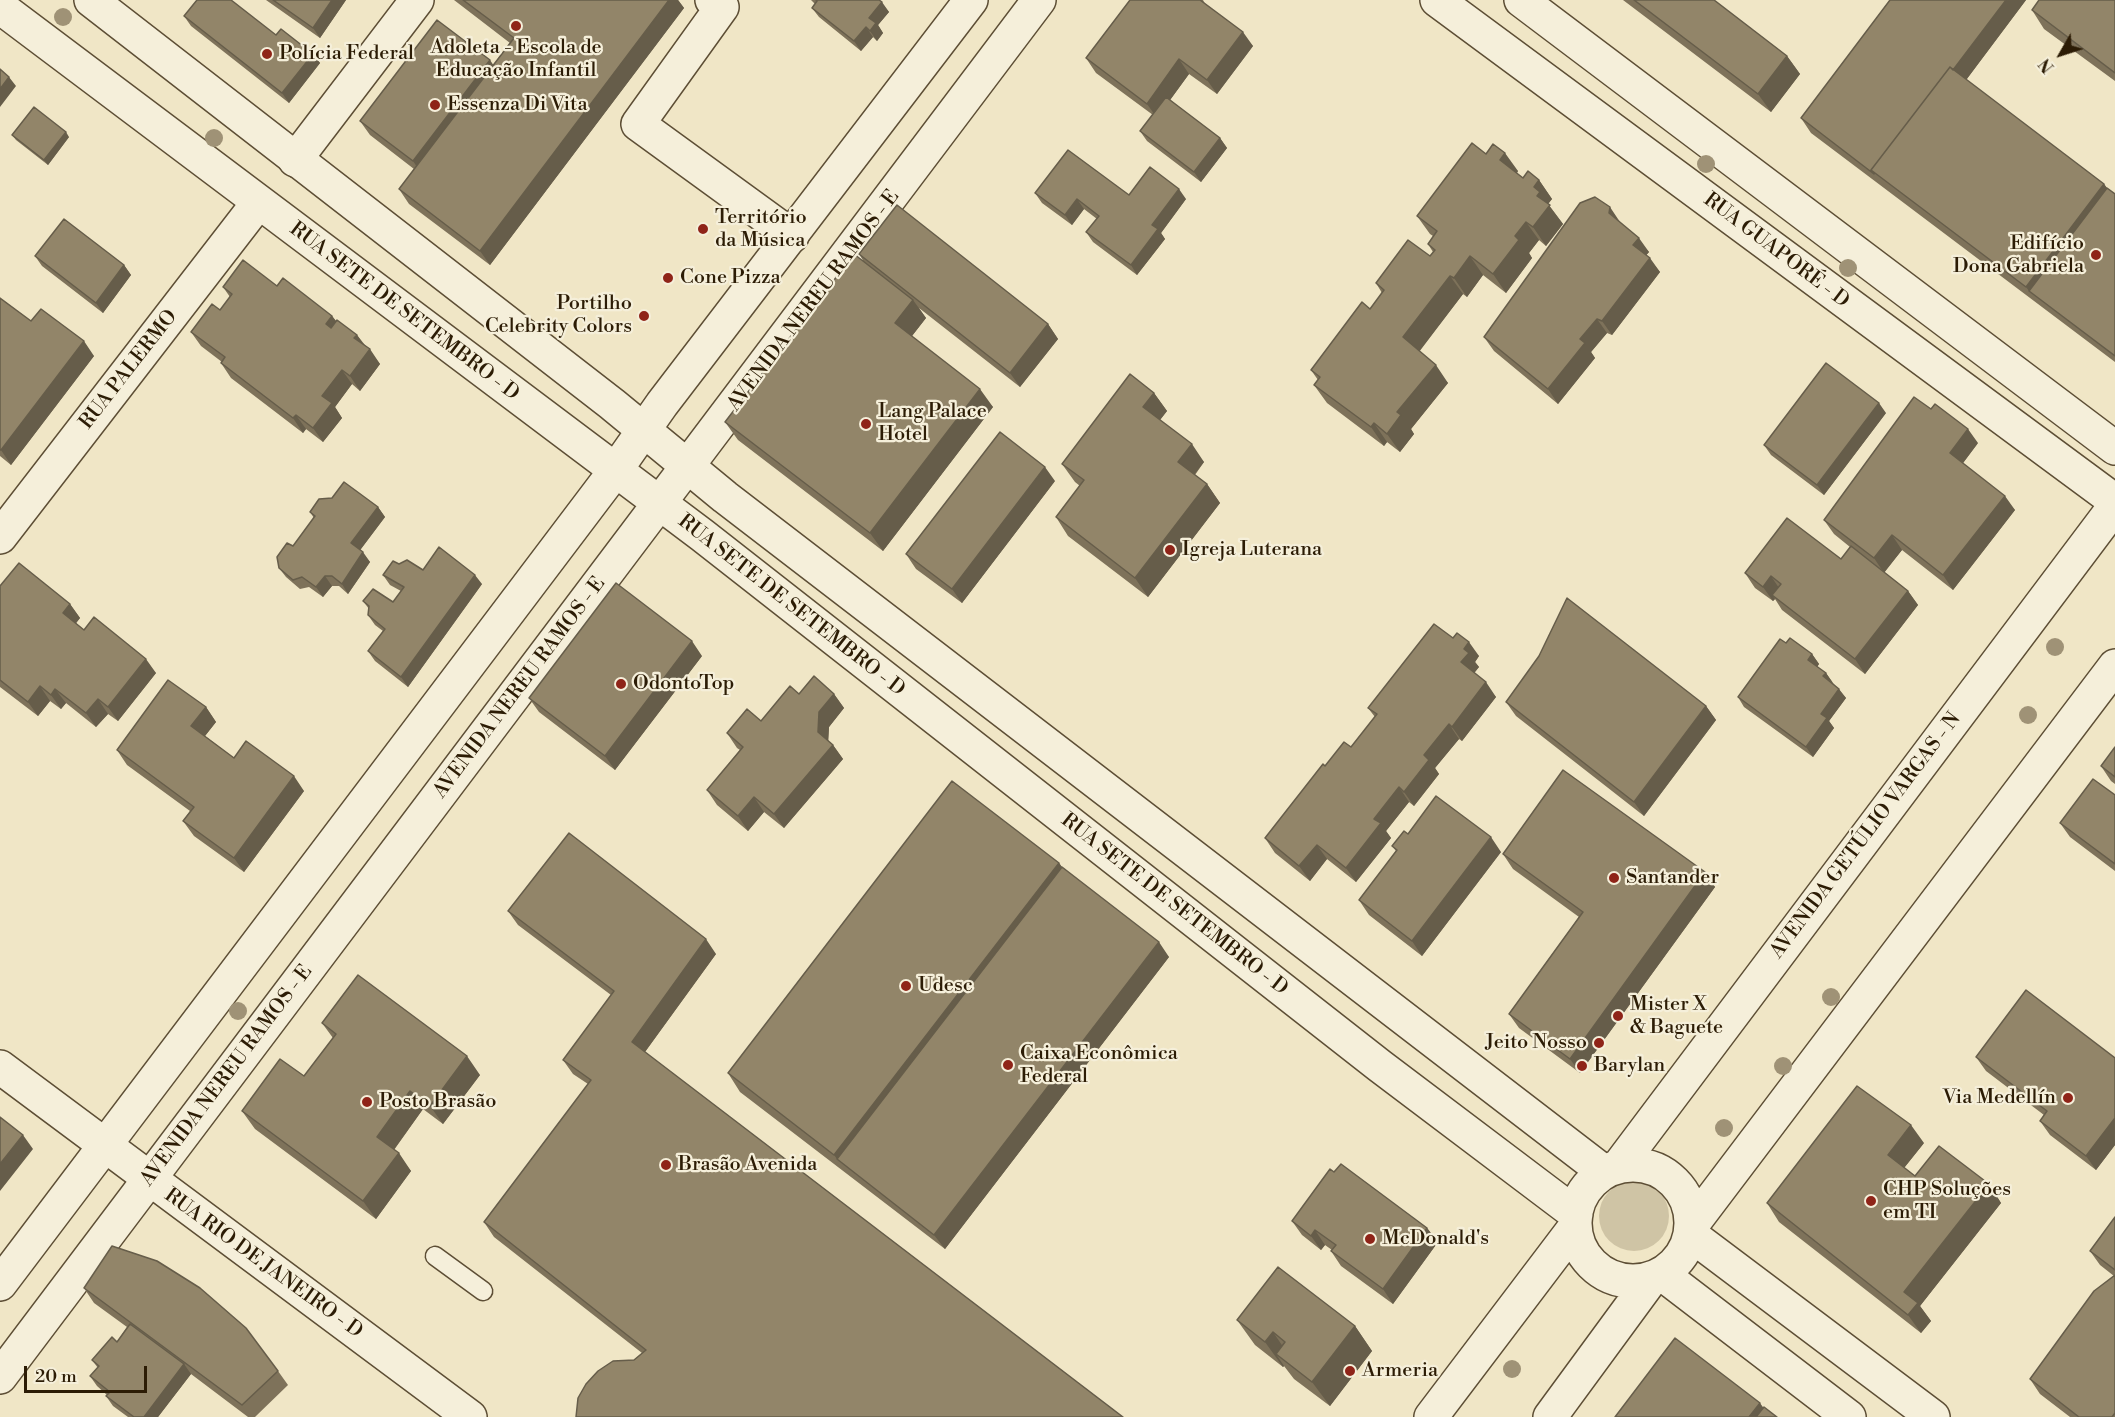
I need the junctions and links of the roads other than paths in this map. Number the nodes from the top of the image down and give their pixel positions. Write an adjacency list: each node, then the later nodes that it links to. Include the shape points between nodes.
1 (91, 0): 9 (street)
2 (417, 0): 9 (street)
3 (712, 0): 11 (street, via 722,7 638,124)
4 (970, 0): 11 (street)
5 (1040, 0): 16 (street, AVENIDA NEREU RAMOS - E)
6 (1437, 0): 13 (street, RUA GUAPORÉ - D)
7 (1521, 0): 12 (street)
8 (0, 7): 10 (street, RUA SETE DE SETEMBRO - D)
9 (295, 160): 14 (street)
10 (258, 203): 17 (street, RUA SETE DE SETEMBRO - D); 20 (street, RUA PALERMO)
11 (792, 236): 14 (street)
12 (2020, 376): 13 (street); 15 (street)
13 (1994, 412): 19 (street, RUA GUAPORÉ - D)
14 (643, 431): 16 (street); 17 (street)
15 (2115, 448)
16 (689, 467): 18 (street, AVENIDA NEREU RAMOS - E); 24 (street)
17 (615, 471): 18 (street, RUA SETE DE SETEMBRO - D); 23 (street)
18 (660, 504): 25 (street, AVENIDA NEREU RAMOS - E); 26 (street, RUA SETE DE SETEMBRO - D)
19 (2115, 504): 24 (street, AVENIDA GETÚLIO VARGAS - N)
20 (0, 537)
21 (2115, 666): 27 (street)
22 (0, 1066): 23 (street, RUA RIO DE JANEIRO - D)
23 (105, 1145): 25 (street, RUA RIO DE JANEIRO - D); 30 (street)
24 (1611, 1170): 26 (street, via 1585,1190); 27 (street, via 1645,1166 1669,1177 1686,1199)
25 (149, 1179): 32 (street, AVENIDA NEREU RAMOS - E); 33 (street, RUA RIO DE JANEIRO - D)
26 (1576, 1221): 29 (street, via 1581,1248 1593,1265 1611,1276 1631,1281); 34 (street)
27 (1691, 1230): 29 (street, via 1681,1257); 37 (street)
28 (435, 1256): 31 (lane)
29 (1657, 1276): 35 (street); 36 (street)
30 (0, 1284)
31 (483, 1291)
32 (0, 1377)
33 (470, 1417)
34 (1431, 1417)
35 (1550, 1417)
36 (1849, 1417)
37 (1933, 1417)

